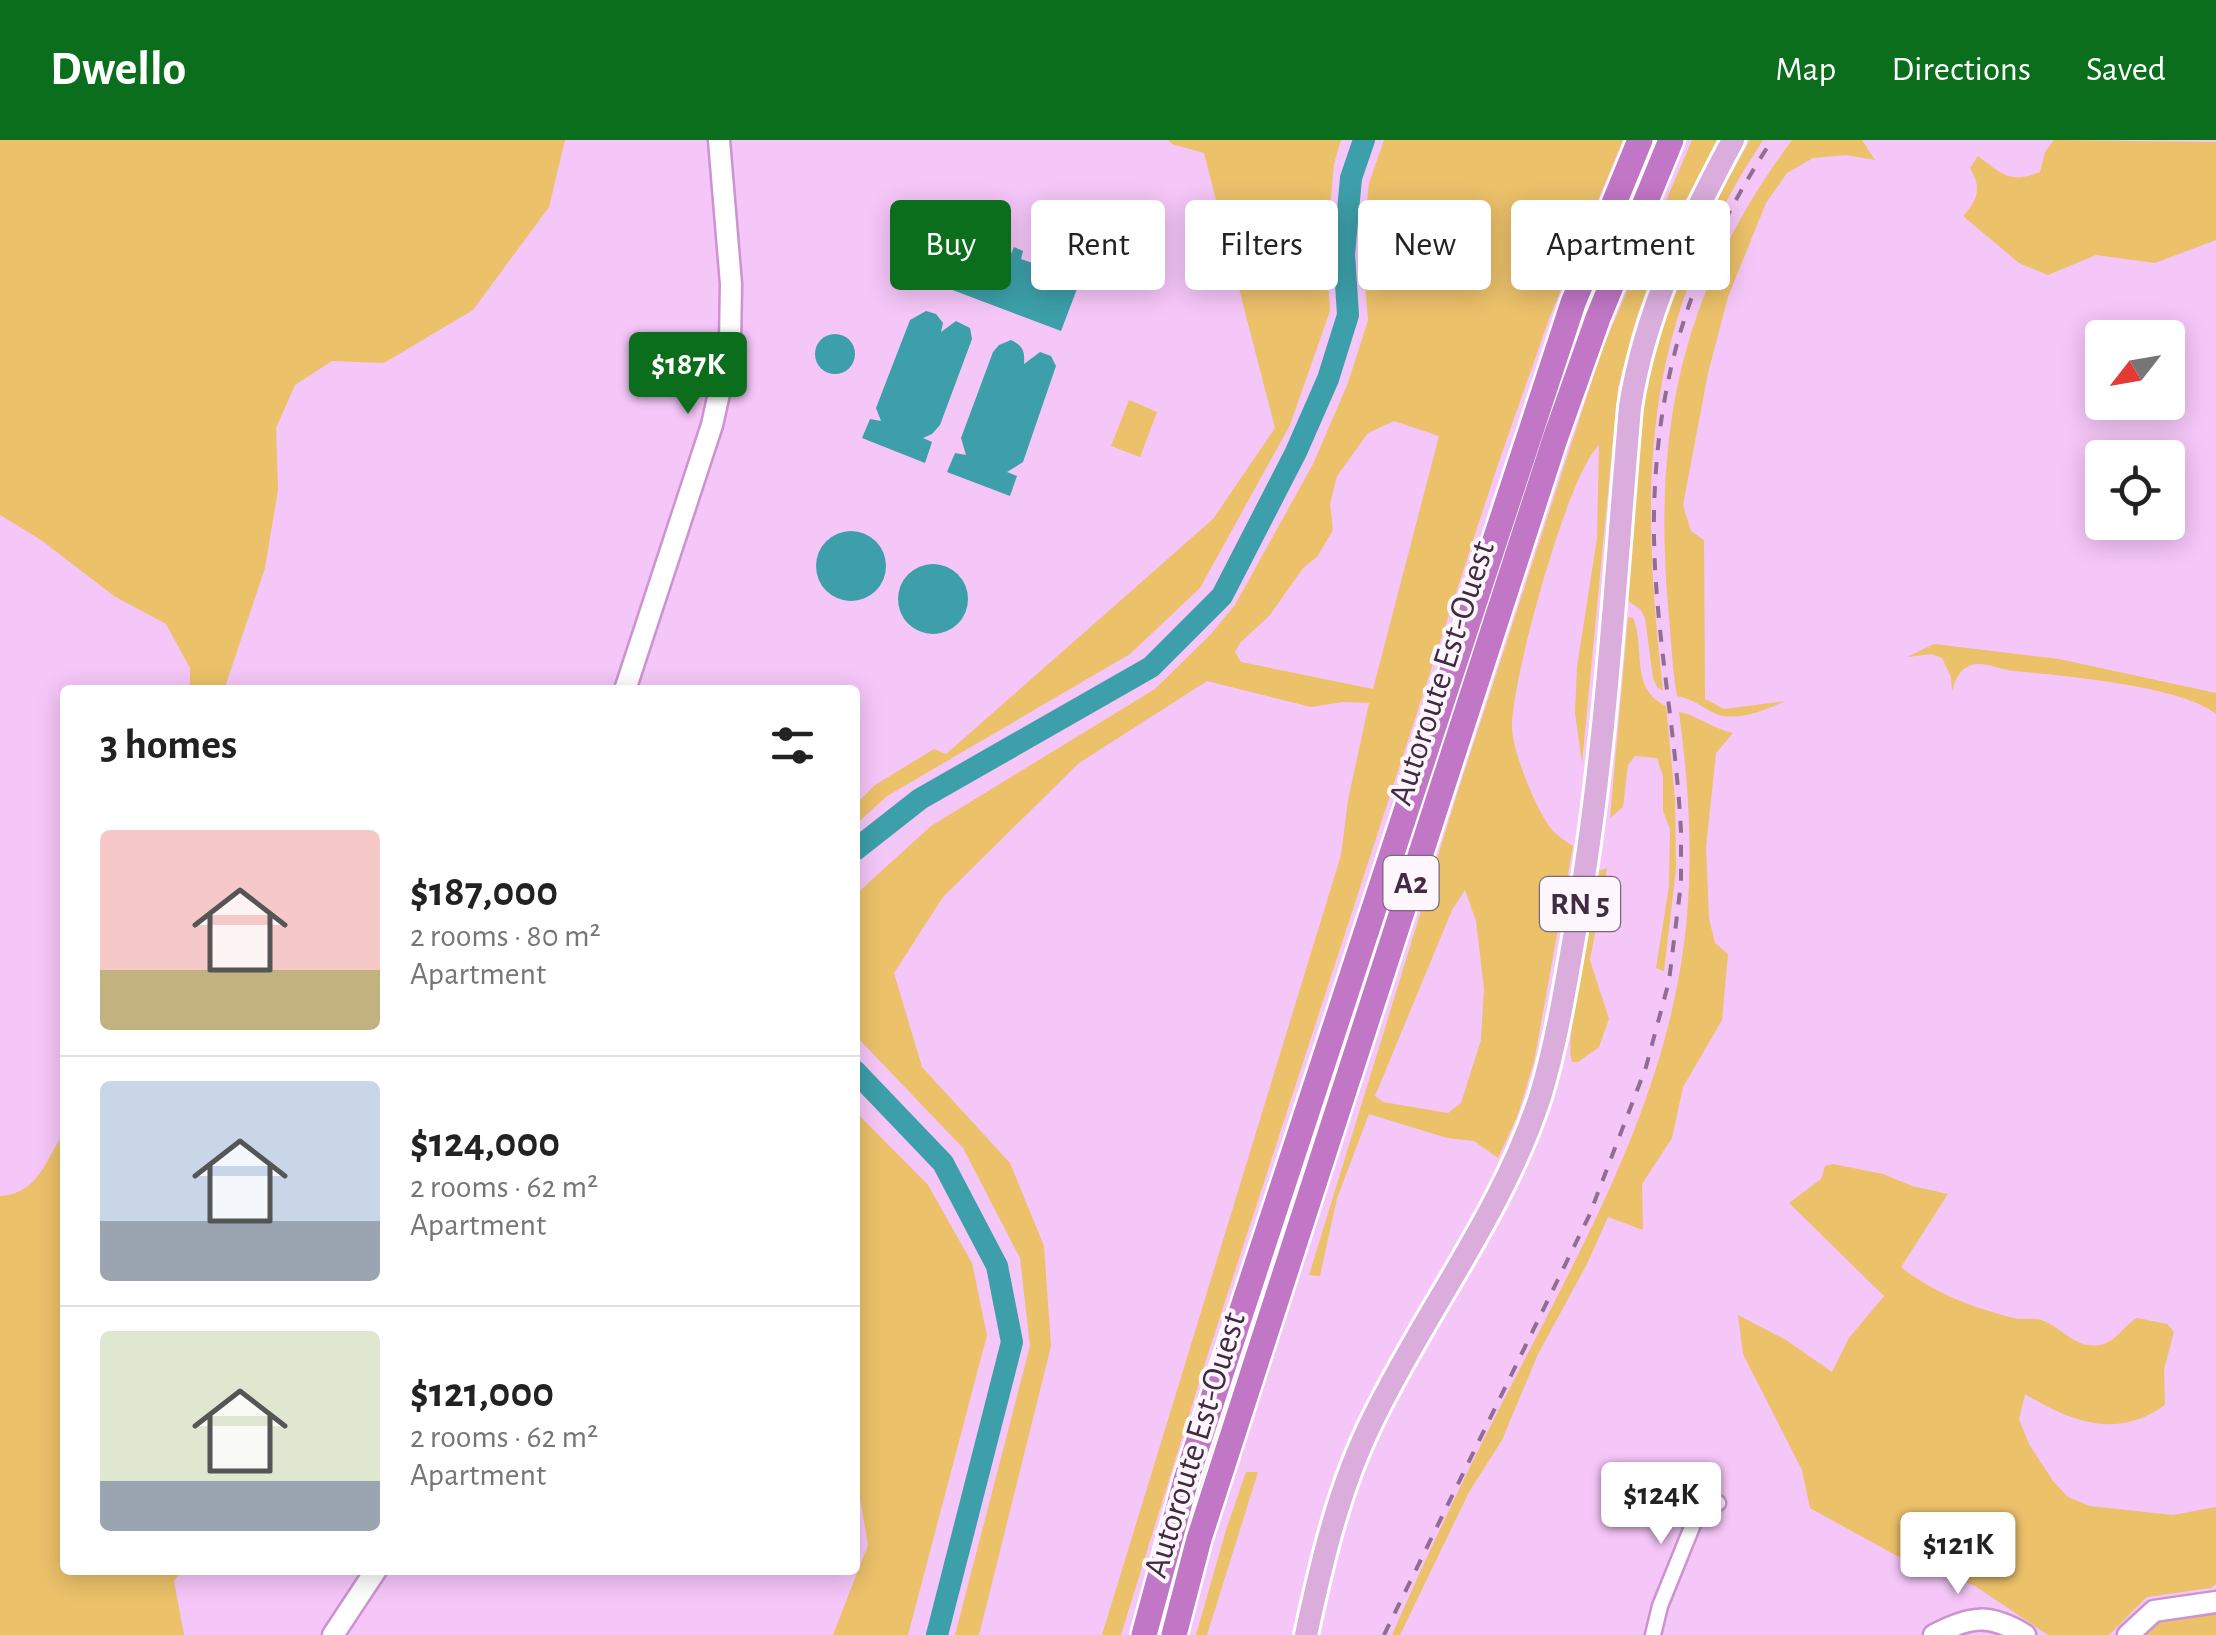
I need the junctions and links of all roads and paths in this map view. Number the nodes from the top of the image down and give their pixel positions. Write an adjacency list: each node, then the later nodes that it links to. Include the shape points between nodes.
1 (719, 140): 5 (street, via 732,284 730,344 712,425)
2 (1640, 140): 10 (highway, Autoroute Est-Ouest / A2, via 1567,320 1186,1480)
3 (1671, 140): 11 (highway, Autoroute Est-Ouest / A2, via 1555,440 1210,1503)
4 (1733, 140): 12 (main road, RN 5, via 1678,248 1638,360 1588,858 1540,1096 1496,1196 1373,1418 1346,1481)
5 (627, 685)
6 (1718, 1503): 13 (street, via 1696,1516)
7 (373, 1575): 9 (street)
8 (2216, 1602): 16 (street, via 2154,1611)
9 (333, 1635)
10 (1144, 1635)
11 (1174, 1635)
12 (1306, 1635)
13 (1653, 1635)
14 (1934, 1635): 15 (street, via 1970,1619 1996,1621)
15 (2025, 1635)
16 (2128, 1635)

